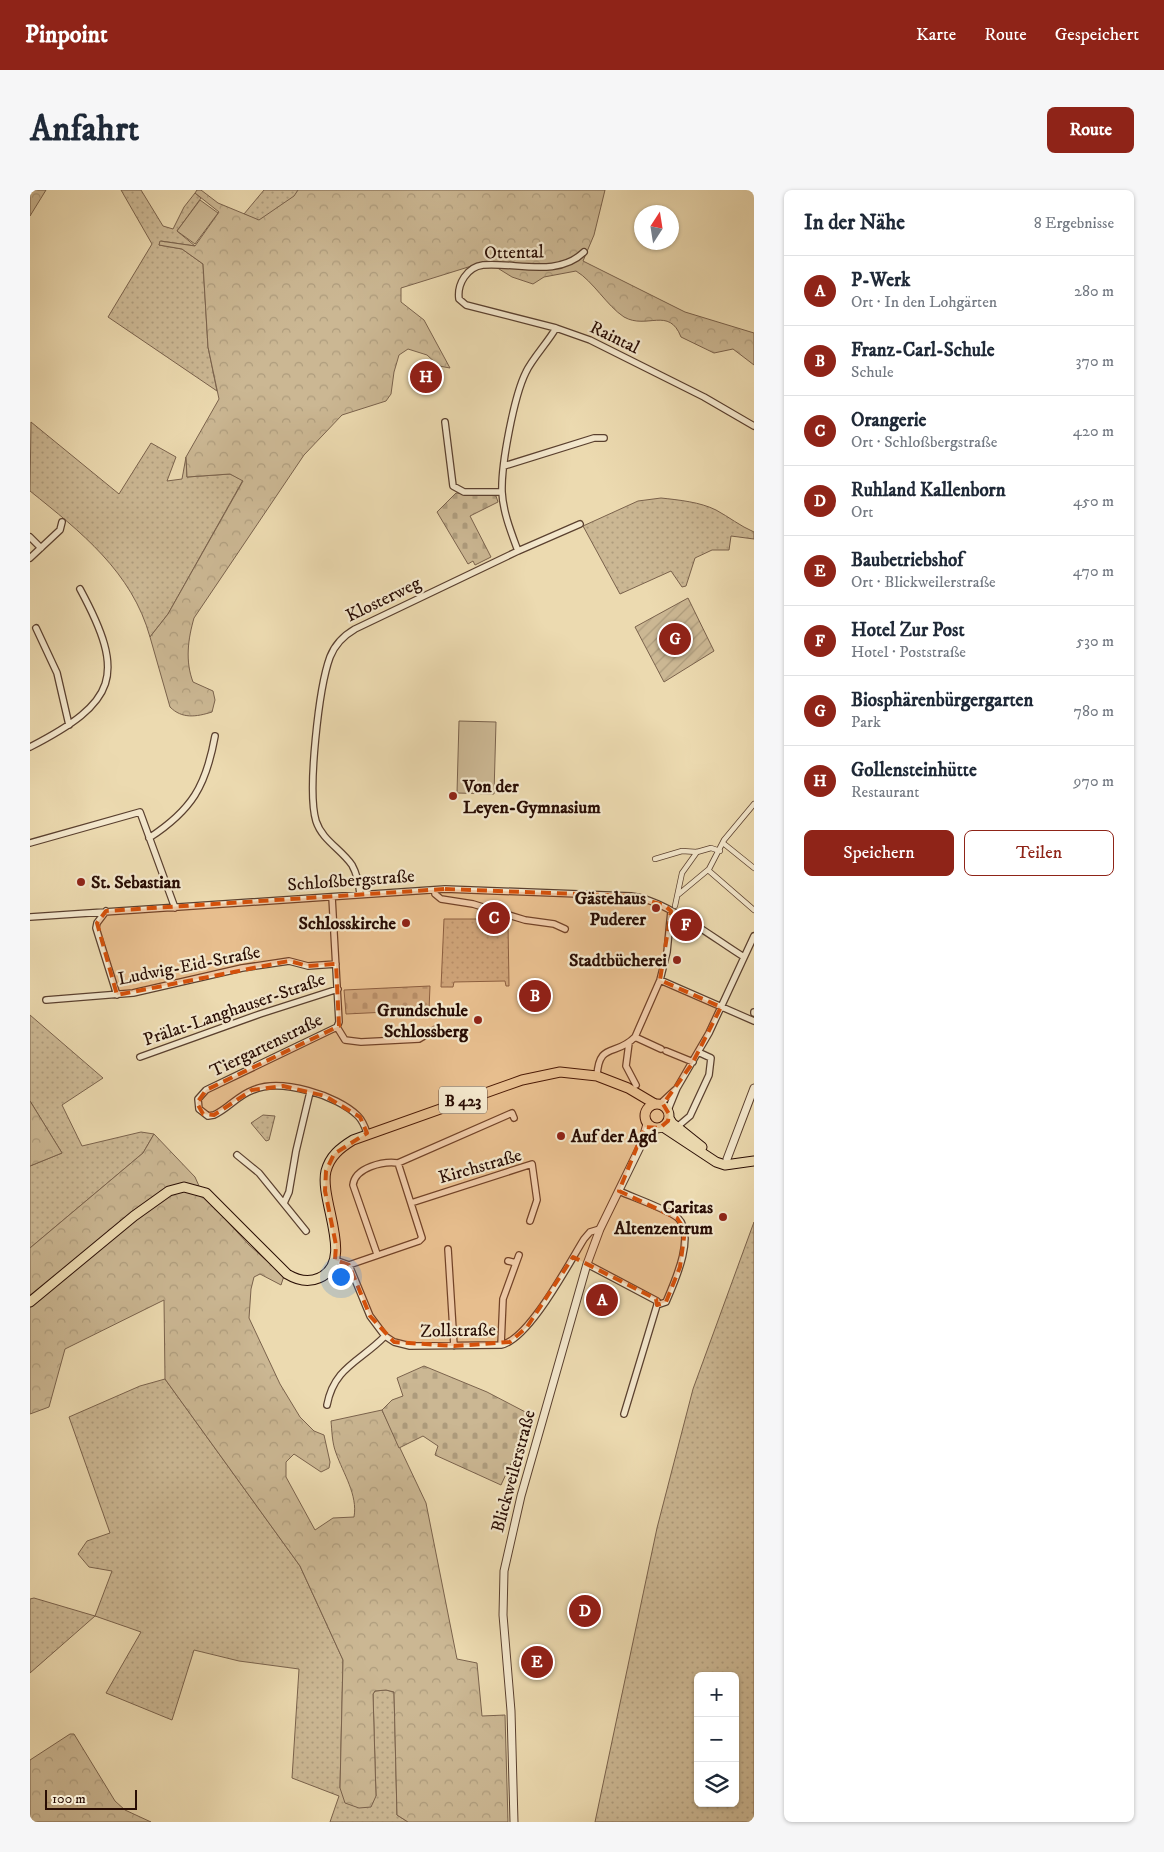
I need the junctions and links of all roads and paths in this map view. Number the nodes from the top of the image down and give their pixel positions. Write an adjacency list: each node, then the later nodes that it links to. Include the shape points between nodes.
1 (584, 252): 2 (street, Ottental, via 562,265 475,267 465,276)
2 (459, 296): 3 (street, Raintal, via 466,305)
3 (556, 328): 5 (street, Raintal, via 607,349 704,397); 7 (street, via 526,371)
4 (445, 422): 8 (street, via 453,486 464,492)
5 (754, 426)
6 (604, 438): 7 (street, via 594,438)
7 (504, 466): 8 (street)
8 (502, 492): 13 (street)
9 (62, 522): 12 (street, via 60,530)
10 (580, 524): 13 (street, Klosterweg)
11 (30, 537): 12 (street)
12 (41, 548): 14 (street)
13 (518, 551): 30 (street, Klosterweg, via 355,629 339,641 330,658 318,726 314,811 320,829 352,866)
14 (30, 558)
15 (80, 589): 17 (street, via 103,639 109,671 99,697)
16 (36, 628): 17 (street, via 57,673)
17 (69, 725): 19 (street)
18 (215, 736): 21 (street, via 207,773 198,792 183,812)
19 (30, 747)
20 (754, 804): 23 (street)
21 (149, 838): 22 (street, via 140,812); 33 (street)
22 (30, 843)
23 (723, 843): 24 (street); 27 (street)
24 (720, 851): 25 (street, via 711,848); 28 (street)
25 (697, 852): 26 (street, via 682,850); 31 (street, via 682,873)
26 (655, 859)
27 (754, 868)
28 (708, 870): 31 (street); 35 (street)
29 (434, 890): 30 (street, Schloßbergstraße); 34 (street, Schloßbergstraße, via 646,898); 38 (street, via 441,899)
30 (360, 894): 32 (street, Schloßbergstraße)
31 (679, 894): 34 (street)
32 (332, 897): 33 (street, Schloßbergstraße); 42 (street, Tiergartenstraße)
33 (175, 908): 36 (street, Schloßbergstraße)
34 (673, 909): 41 (street, Schloßbergstraße); 43 (street, via 668,952)
35 (754, 910)
36 (106, 911): 37 (street, Schloßbergstraße); 45 (street, via 96,928)
37 (30, 917)
38 (565, 929)
39 (754, 936): 40 (street)
40 (752, 948): 41 (street)
41 (744, 957): 47 (street)
42 (336, 964): 44 (street, Tiergartenstraße); 45 (street, Ludwig-Eid-Straße, via 308,966 289,961)
43 (660, 980): 47 (street); 51 (street)
44 (338, 989): 49 (street, Tiergartenstraße); 54 (street, Prälat-Langhauser-Straße)
45 (117, 995): 46 (street, Ludwig-Eid-Straße)
46 (46, 1000)
47 (721, 1007): 48 (street); 53 (street)
48 (754, 1021)
49 (337, 1027): 50 (street, via 345,1040 361,1042 419,1039); 59 (street, Tiergartenstraße, via 206,1090 198,1103 203,1114 214,1115 245,1093 258,1088 283,1086)
50 (436, 1029)
51 (635, 1037): 52 (street); 55 (street)
52 (629, 1043): 56 (street, via 604,1052 598,1061); 58 (street, via 626,1066)
53 (698, 1052): 55 (street); 64 (street, via 712,1058 712,1064 690,1114)
54 (140, 1058)
55 (693, 1062): 60 (street)
56 (597, 1076): 58 (main road, B 423); 65 (main road, B 423, via 569,1072 542,1075)
57 (754, 1088): 69 (street)
58 (636, 1089): 60 (main road, B 423); 61 (main road)
59 (310, 1092): 65 (street, Tiergartenstraße, via 335,1100 352,1111 360,1118); 71 (street)
60 (663, 1109): 61 (main road); 63 (main road); 64 (main road, B 423)
61 (646, 1110): 63 (main road, via 645,1117)
62 (514, 1118): 68 (street, via 512,1113)
63 (655, 1126): 69 (main road, via 668,1128 700,1154); 70 (street, Blickweilerstraße, via 641,1145)
64 (677, 1126): 69 (main road, B 423, via 706,1150)
65 (367, 1133): 79 (main road, B 423, via 339,1149 326,1171 325,1191)
66 (237, 1156): 71 (street, via 259,1174)
67 (754, 1161): 69 (main road)
68 (398, 1163): 72 (street); 77 (street, via 390,1162 362,1171 354,1180)
69 (729, 1163)
70 (619, 1191): 74 (street, Blickweilerstraße); 85 (street, via 679,1219 685,1230 680,1266 666,1302)
71 (284, 1203): 75 (street)
72 (411, 1203): 73 (street, Kirchstraße, via 532,1164 537,1200); 77 (street, via 422,1238 419,1242)
73 (530, 1221)
74 (600, 1229): 82 (street, Blickweilerstraße); 87 (street, Zollstraße, via 590,1232 584,1239 528,1327)
75 (306, 1231)
76 (448, 1249): 88 (street)
77 (377, 1254): 83 (street)
78 (519, 1255): 81 (street)
79 (336, 1260): 83 (street); 84 (main road, via 324,1275 306,1281 287,1274 206,1193 192,1187 178,1187 158,1197)
80 (508, 1261): 81 (street)
81 (516, 1264): 87 (street, via 503,1299)
82 (587, 1264): 85 (street, via 655,1298); 91 (street, Blickweilerstraße, via 504,1571 503,1615 511,1711)
83 (348, 1265): 86 (street, Zollstraße, via 370,1316)
84 (30, 1302)
85 (657, 1305): 90 (street)
86 (386, 1336): 88 (street, Zollstraße, via 402,1345); 89 (street, via 339,1375 331,1387)
87 (501, 1345): 88 (street, Zollstraße)
88 (454, 1346)
89 (327, 1405)
90 (624, 1414)
91 (514, 1822)

